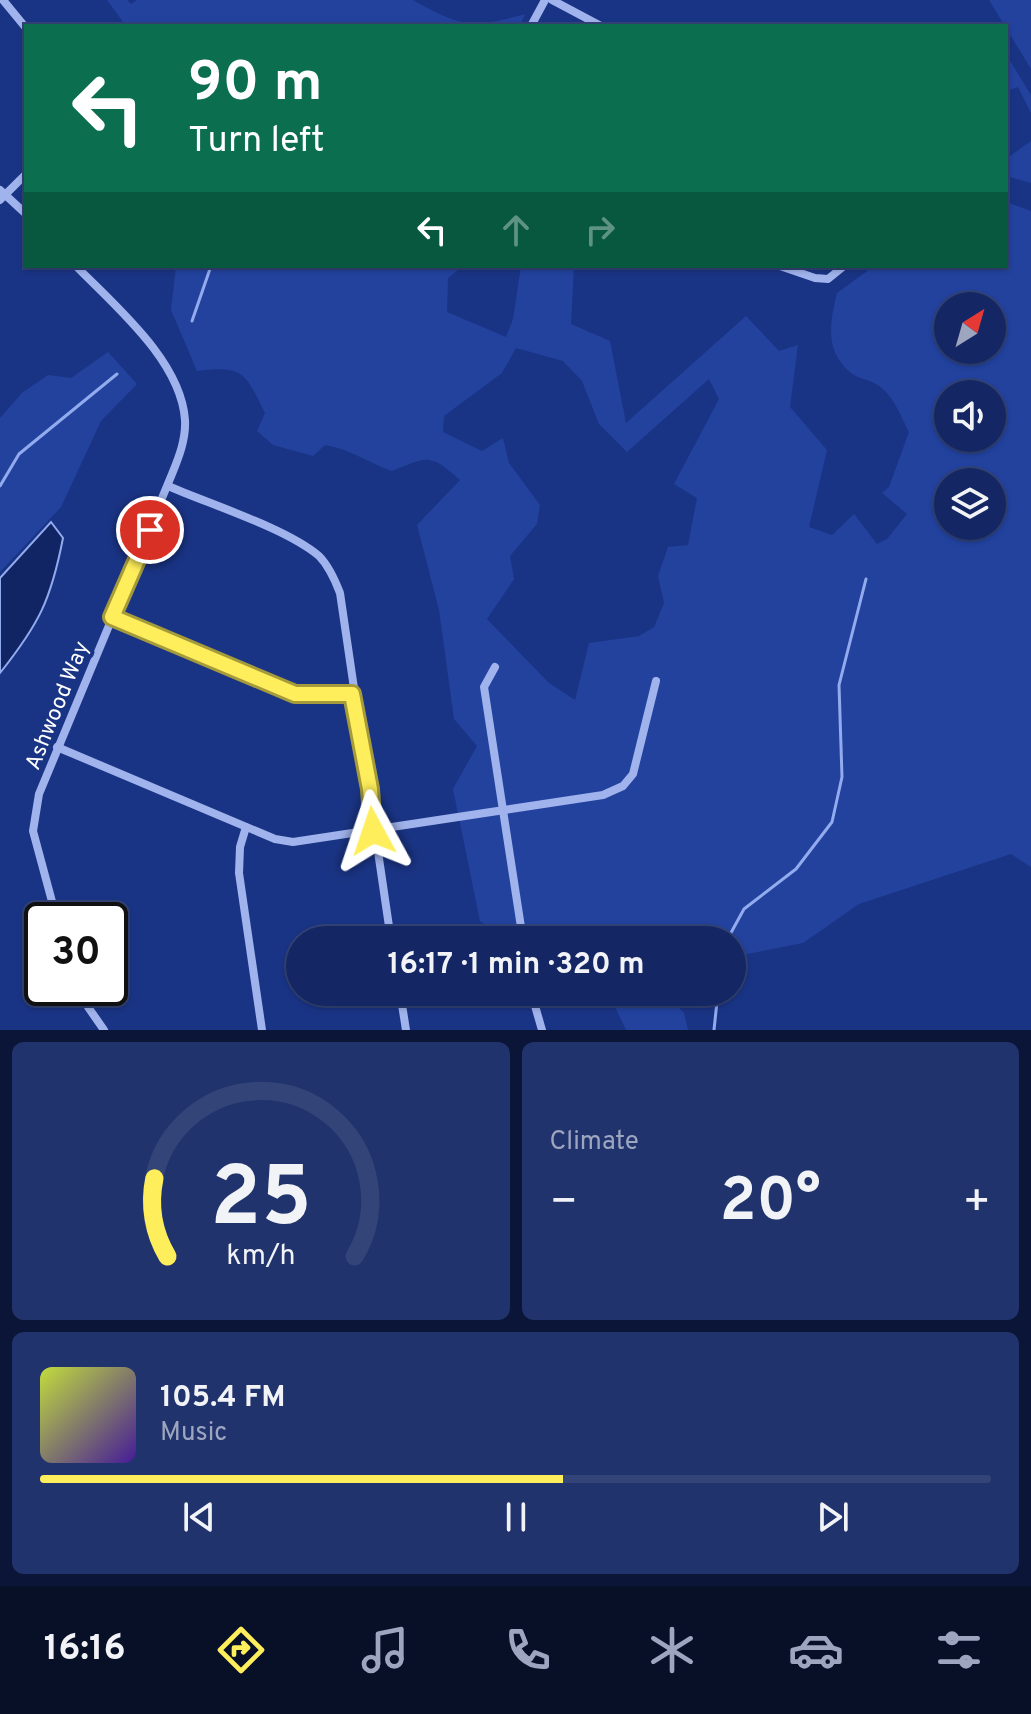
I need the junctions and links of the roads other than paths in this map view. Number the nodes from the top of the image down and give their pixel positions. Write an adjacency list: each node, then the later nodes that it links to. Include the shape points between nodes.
1 (3, 0): 6 (street)
2 (545, 0): 4 (street)
3 (552, 0): 5 (street)
4 (532, 24)
5 (597, 24)
6 (24, 26)
7 (24, 176): 8 (street)
8 (2, 195): 9 (street)
9 (24, 212)
10 (78, 268): 13 (street, Ashwood Way, via 168,365 180,392 182,448)
11 (786, 268): 12 (street, via 828,279)
12 (842, 268)
13 (168, 486): 14 (street, Ashwood Way); 17 (street, via 320,557 340,593)
14 (112, 617): 17 (street, via 295,694); 18 (street, Ashwood Way)
15 (495, 667): 19 (street, via 484,687)
16 (656, 681): 19 (street, via 633,774 623,786 603,795)
17 (352, 694): 21 (street)
18 (57, 747): 20 (street); 22 (street, Ashwood Way, via 39,794 33,831)
19 (501, 811): 21 (street); 24 (street)
20 (246, 827): 21 (street, via 293,842); 29 (street, via 239,873)
21 (373, 831): 23 (street)
22 (52, 902)
23 (389, 926)
24 (521, 926)
25 (90, 1006): 28 (street)
26 (402, 1006): 30 (street)
27 (535, 1006): 31 (street)
28 (104, 1030)
29 (262, 1030)
30 (406, 1030)
31 (542, 1030)

